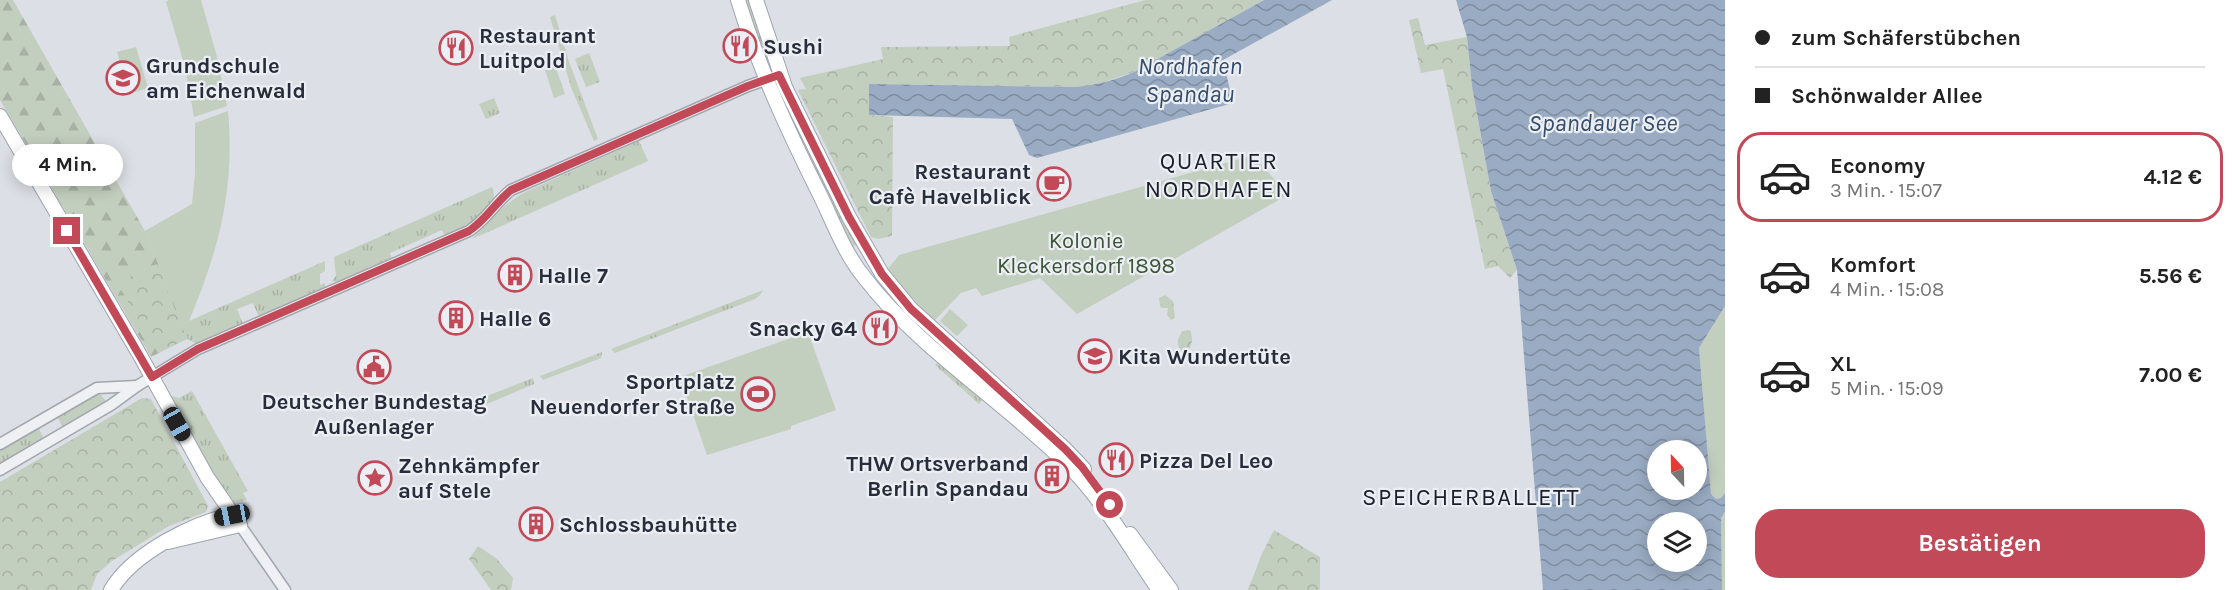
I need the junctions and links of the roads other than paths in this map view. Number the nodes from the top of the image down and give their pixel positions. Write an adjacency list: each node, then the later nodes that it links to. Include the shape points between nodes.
1 (738, 0): 4 (main road)
2 (756, 0): 3 (main road)
3 (779, 75): 4 (street); 14 (main road, via 882,274 911,309 1082,467)
4 (765, 80): 6 (street, via 511,190 469,231 198,349); 13 (main road, via 863,276 898,317 1076,474)
5 (0, 116): 6 (main road)
6 (152, 377): 7 (street); 10 (main road, via 207,477)
7 (136, 386): 8 (street, via 97,388); 9 (street, via 111,405)
8 (0, 444)
9 (0, 470)
10 (236, 520): 11 (main road, via 203,523 168,542 130,568); 12 (street)
11 (111, 590)
12 (285, 590)
13 (1159, 590)
14 (1171, 590)

